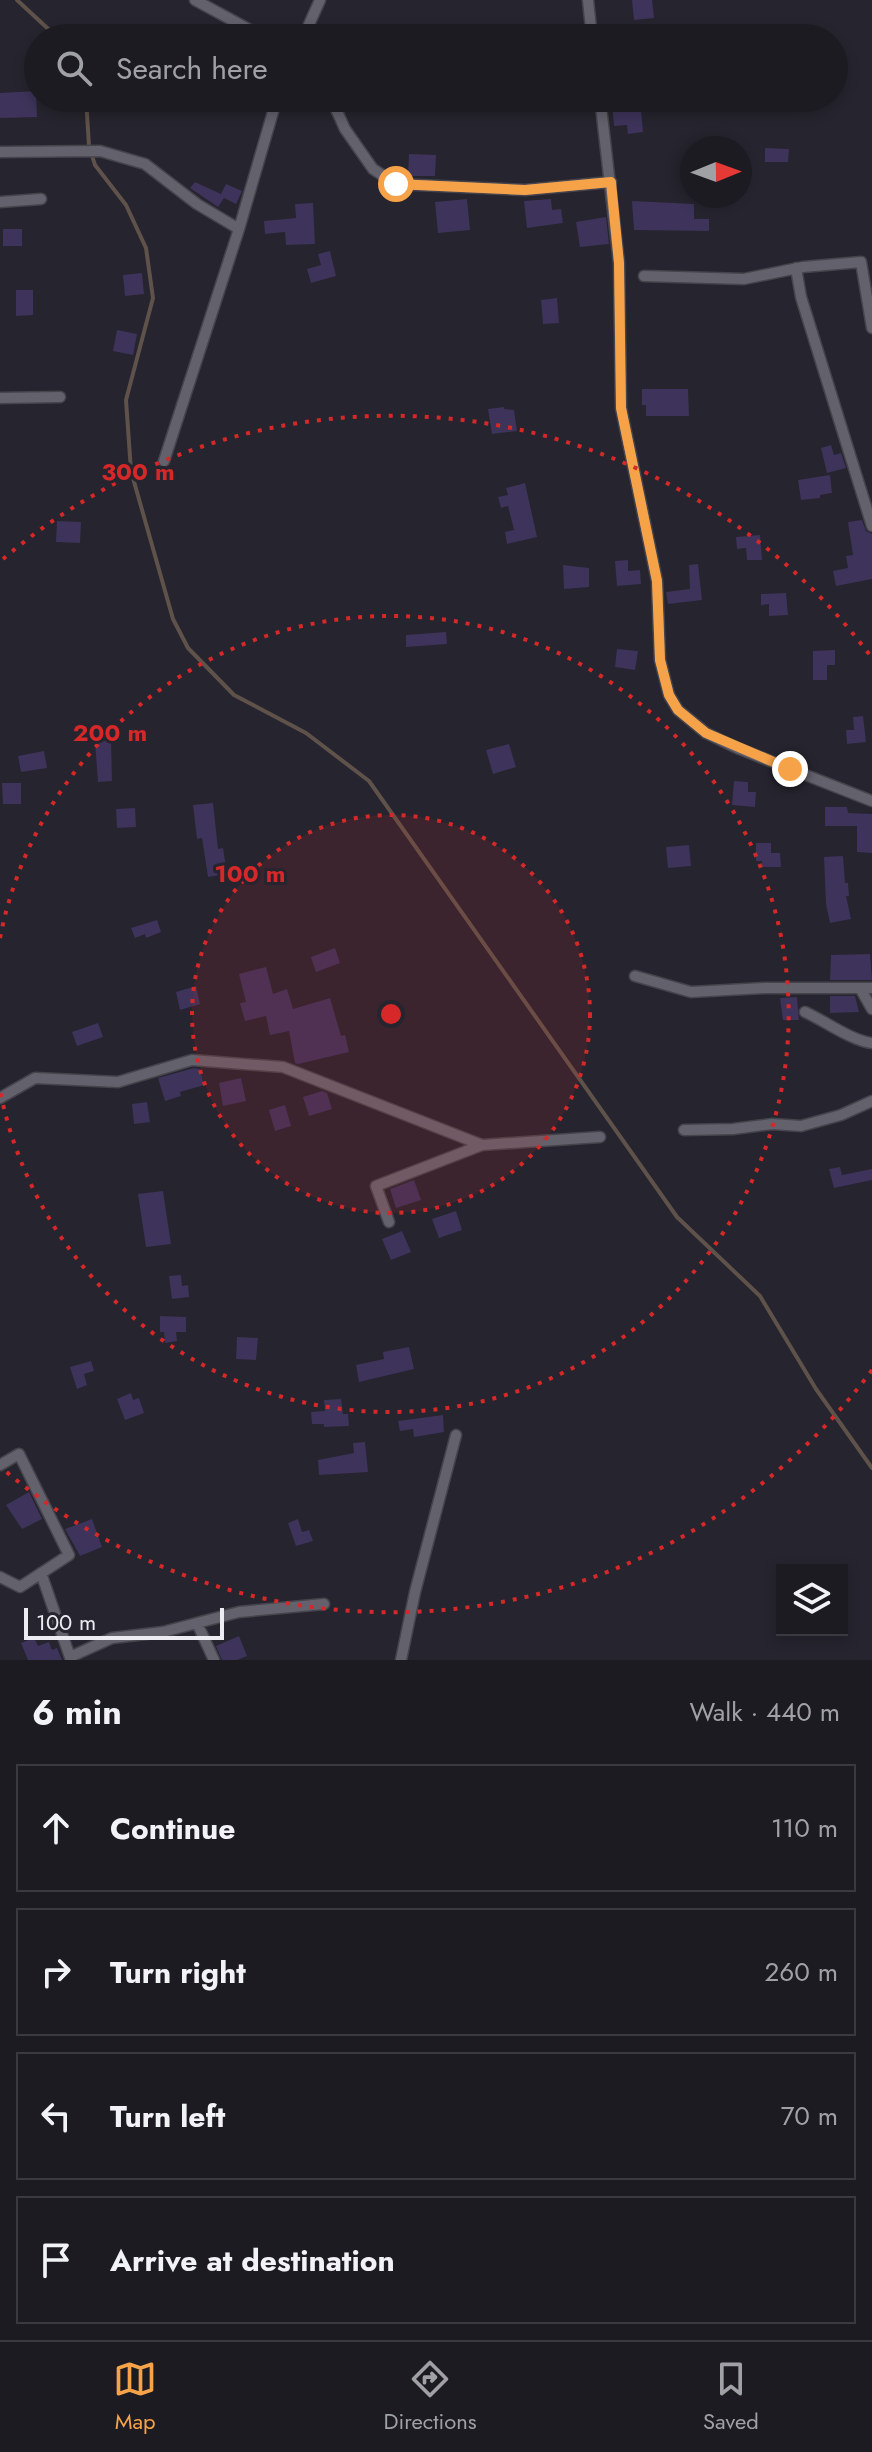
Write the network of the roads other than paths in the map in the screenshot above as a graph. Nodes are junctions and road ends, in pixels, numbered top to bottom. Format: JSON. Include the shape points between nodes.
{"nodes":[{"id":1,"x":195,"y":0,"type":"edge"},
{"id":2,"x":320,"y":0,"type":"edge"},
{"id":3,"x":588,"y":0,"type":"edge"},
{"id":4,"x":239,"y":24,"type":"edge"},
{"id":5,"x":309,"y":24,"type":"edge"},
{"id":6,"x":591,"y":24,"type":"edge"},
{"id":7,"x":273,"y":112,"type":"edge"},
{"id":8,"x":337,"y":112,"type":"edge"},
{"id":9,"x":602,"y":112,"type":"edge"},
{"id":10,"x":0,"y":152,"type":"edge"},
{"id":11,"x":611,"y":182,"type":"junction"},
{"id":12,"x":41,"y":199,"type":"dead end"},
{"id":13,"x":0,"y":202,"type":"edge"},
{"id":14,"x":239,"y":229,"type":"junction"},
{"id":15,"x":796,"y":268,"type":"junction"},
{"id":16,"x":644,"y":276,"type":"dead end"},
{"id":17,"x":872,"y":328,"type":"edge"},
{"id":18,"x":60,"y":397,"type":"dead end"},
{"id":19,"x":0,"y":398,"type":"edge"},
{"id":20,"x":164,"y":461,"type":"dead end"},
{"id":21,"x":872,"y":526,"type":"edge"},
{"id":22,"x":872,"y":801,"type":"edge"},
{"id":23,"x":635,"y":976,"type":"dead end"},
{"id":24,"x":860,"y":988,"type":"junction"},
{"id":25,"x":872,"y":988,"type":"edge"},
{"id":26,"x":872,"y":1009,"type":"edge"},
{"id":27,"x":805,"y":1012,"type":"dead end"},
{"id":28,"x":872,"y":1043,"type":"edge"},
{"id":29,"x":0,"y":1098,"type":"edge"},
{"id":30,"x":872,"y":1101,"type":"edge"},
{"id":31,"x":684,"y":1130,"type":"dead end"},
{"id":32,"x":600,"y":1137,"type":"dead end"},
{"id":33,"x":482,"y":1145,"type":"junction"},
{"id":34,"x":389,"y":1222,"type":"dead end"},
{"id":35,"x":456,"y":1435,"type":"dead end"},
{"id":36,"x":0,"y":1465,"type":"edge"},
{"id":37,"x":41,"y":1573,"type":"junction"},
{"id":38,"x":0,"y":1577,"type":"edge"},
{"id":39,"x":324,"y":1604,"type":"dead end"},
{"id":40,"x":197,"y":1623,"type":"junction"},
{"id":41,"x":70,"y":1659,"type":"edge"},
{"id":42,"x":214,"y":1660,"type":"edge"},
{"id":43,"x":401,"y":1660,"type":"edge"}],
"edges":[{"from":1,"to":4,"type":"street"},
{"from":2,"to":5,"type":"street"},
{"from":3,"to":6,"type":"street"},
{"from":7,"to":14,"type":"street"},
{"from":8,"to":11,"type":"street","via":[[373,169],[396,184],[525,190]]},
{"from":9,"to":11,"type":"street"},
{"from":10,"to":14,"type":"street","via":[[100,151],[145,164]]},
{"from":11,"to":22,"type":"street","via":[[619,263],[621,408],[657,581],[660,660],[669,695],[678,710],[706,733]]},
{"from":12,"to":13,"type":"street"},
{"from":14,"to":20,"type":"street"},
{"from":15,"to":16,"type":"street","via":[[744,279]]},
{"from":15,"to":17,"type":"street","via":[[861,262]]},
{"from":15,"to":21,"type":"street"},
{"from":18,"to":19,"type":"street"},
{"from":23,"to":24,"type":"street","via":[[691,992]]},
{"from":24,"to":25,"type":"street"},
{"from":24,"to":26,"type":"street"},
{"from":27,"to":28,"type":"street","via":[[856,1041]]},
{"from":29,"to":33,"type":"street","via":[[35,1078],[118,1082],[192,1060],[283,1067]]},
{"from":30,"to":31,"type":"street","via":[[801,1126]]},
{"from":32,"to":33,"type":"street"},
{"from":33,"to":34,"type":"street","via":[[376,1186]]},
{"from":35,"to":43,"type":"street"},
{"from":36,"to":37,"type":"street","via":[[19,1454],[69,1555]]},
{"from":37,"to":38,"type":"street","via":[[20,1587]]},
{"from":37,"to":41,"type":"street"},
{"from":39,"to":40,"type":"street","via":[[239,1612]]},
{"from":40,"to":41,"type":"street","via":[[112,1638]]},
{"from":40,"to":42,"type":"street"}]}
